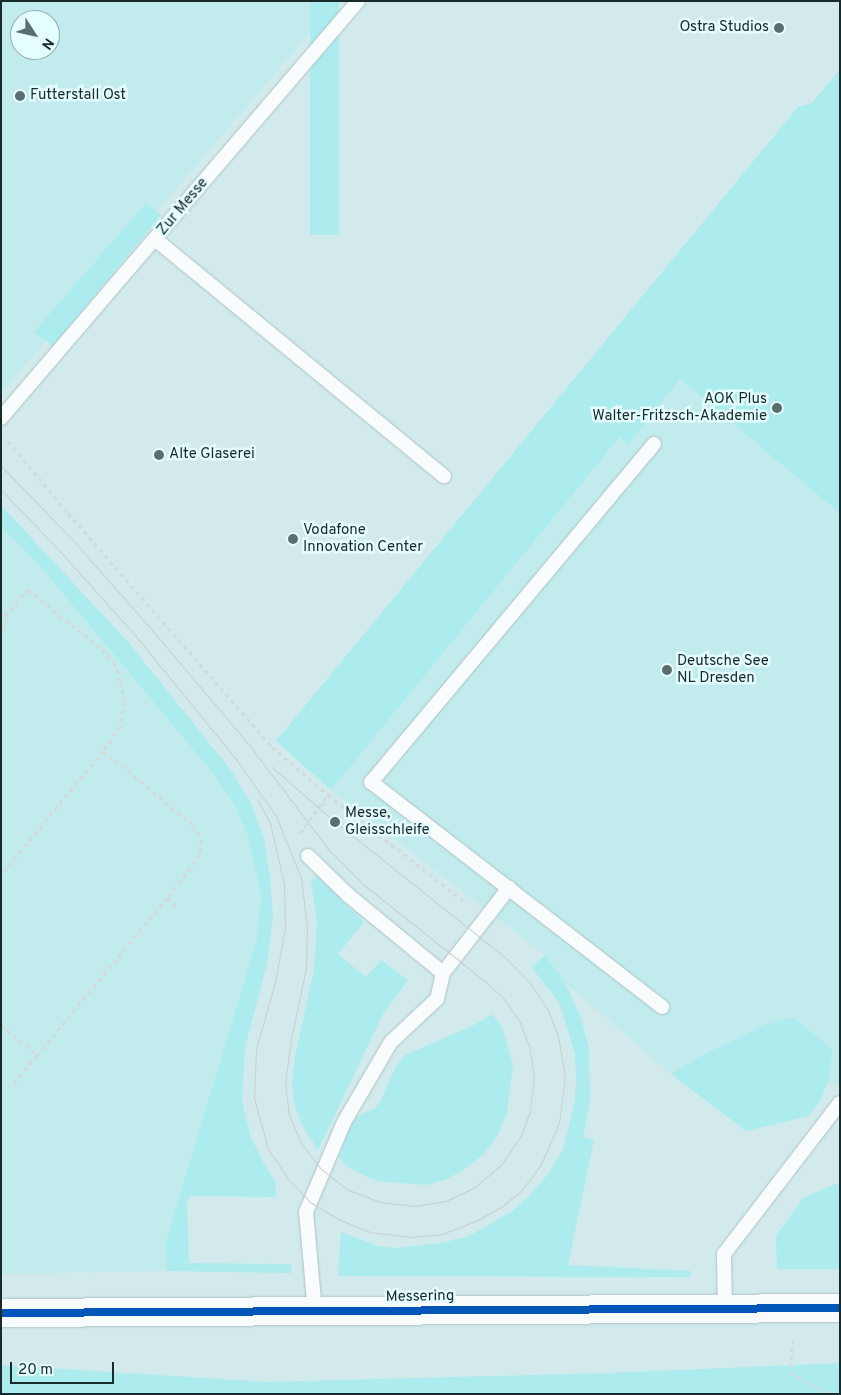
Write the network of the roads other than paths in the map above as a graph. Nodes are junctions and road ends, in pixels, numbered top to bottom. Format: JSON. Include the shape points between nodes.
{"nodes":[{"id":1,"x":358,"y":1,"type":"edge"},
{"id":2,"x":155,"y":239,"type":"junction"},
{"id":3,"x":4,"y":415,"type":"edge"},
{"id":4,"x":654,"y":444,"type":"dead end"},
{"id":5,"x":444,"y":476,"type":"dead end"},
{"id":6,"x":308,"y":856,"type":"road end"},
{"id":7,"x":509,"y":888,"type":"junction"},
{"id":8,"x":443,"y":973,"type":"junction"},
{"id":9,"x":662,"y":1007,"type":"dead end"},
{"id":10,"x":840,"y":1104,"type":"edge"},
{"id":11,"x":725,"y":1308,"type":"junction"},
{"id":12,"x":840,"y":1308,"type":"edge"},
{"id":13,"x":315,"y":1312,"type":"junction"},
{"id":14,"x":1,"y":1313,"type":"edge"}],
"edges":[{"from":1,"to":2,"type":"lane","name":"Zur Messe"},
{"from":2,"to":3,"type":"lane","name":"Zur Messe"},
{"from":2,"to":5,"type":"lane"},
{"from":4,"to":7,"type":"lane","via":[[371,782]]},
{"from":6,"to":8,"type":"lane","via":[[348,895]]},
{"from":7,"to":8,"type":"lane"},
{"from":7,"to":9,"type":"lane"},
{"from":8,"to":13,"type":"lane","via":[[437,1000],[391,1042],[349,1114],[306,1212]]},
{"from":10,"to":11,"type":"lane","via":[[724,1254]]},
{"from":11,"to":12,"type":"street","name":"Messering"},
{"from":11,"to":13,"type":"street","name":"Messering"},
{"from":13,"to":14,"type":"street","name":"Messering"}]}
